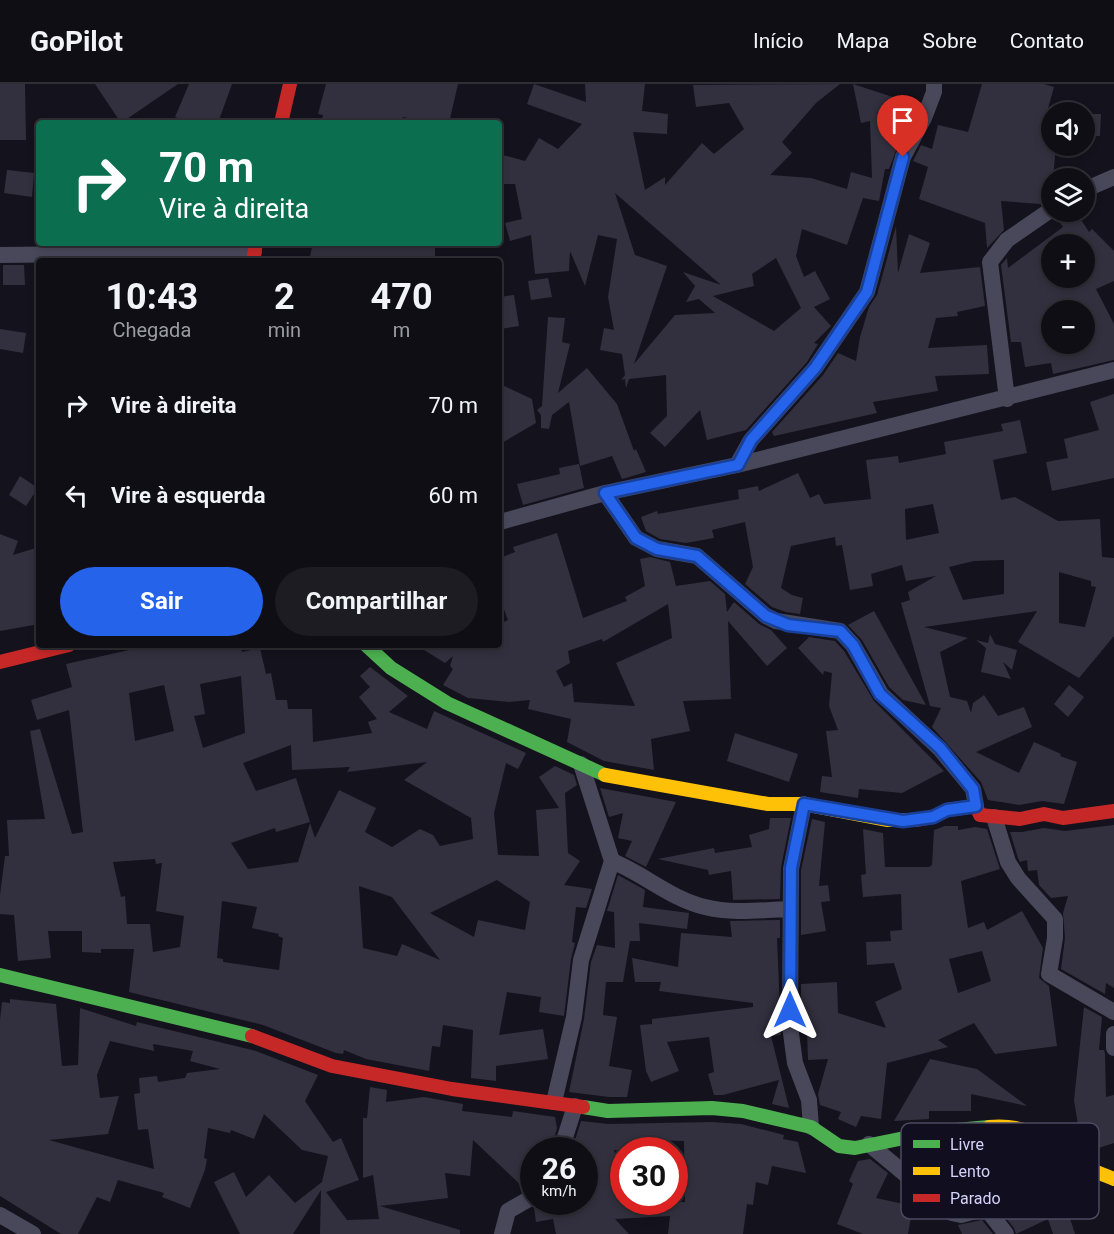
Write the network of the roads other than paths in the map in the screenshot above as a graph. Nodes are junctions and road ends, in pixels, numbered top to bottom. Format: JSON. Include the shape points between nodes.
{"nodes":[{"id":1,"x":290,"y":84,"type":"edge"},
{"id":2,"x":934,"y":84,"type":"edge"},
{"id":3,"x":282,"y":120,"type":"edge"},
{"id":4,"x":1114,"y":177,"type":"edge"},
{"id":5,"x":1095,"y":185,"type":"edge"},
{"id":6,"x":1041,"y":217,"type":"edge"},
{"id":7,"x":254,"y":252,"type":"edge"},
{"id":8,"x":0,"y":255,"type":"edge"},
{"id":9,"x":1114,"y":370,"type":"edge"},
{"id":10,"x":1007,"y":399,"type":"junction"},
{"id":11,"x":738,"y":465,"type":"junction"},
{"id":12,"x":605,"y":493,"type":"junction"},
{"id":13,"x":502,"y":521,"type":"edge"},
{"id":14,"x":57,"y":648,"type":"edge"},
{"id":15,"x":369,"y":648,"type":"edge"},
{"id":16,"x":0,"y":662,"type":"edge"},
{"id":17,"x":581,"y":764,"type":"junction"},
{"id":18,"x":804,"y":804,"type":"junction"},
{"id":19,"x":976,"y":806,"type":"junction"},
{"id":20,"x":1114,"y":810,"type":"edge"},
{"id":21,"x":994,"y":817,"type":"junction"},
{"id":22,"x":612,"y":861,"type":"junction"},
{"id":23,"x":789,"y":909,"type":"junction"},
{"id":24,"x":0,"y":975,"type":"edge"},
{"id":25,"x":1114,"y":1012,"type":"edge"},
{"id":26,"x":1114,"y":1034,"type":"edge"},
{"id":27,"x":1114,"y":1048,"type":"edge"},
{"id":28,"x":554,"y":1102,"type":"junction"},
{"id":29,"x":575,"y":1106,"type":"junction"},
{"id":30,"x":811,"y":1127,"type":"junction"},
{"id":31,"x":565,"y":1137,"type":"edge"},
{"id":32,"x":901,"y":1138,"type":"edge"},
{"id":33,"x":869,"y":1144,"type":"junction"},
{"id":34,"x":901,"y":1171,"type":"edge"},
{"id":35,"x":1099,"y":1172,"type":"edge"},
{"id":36,"x":1114,"y":1179,"type":"edge"},
{"id":37,"x":520,"y":1204,"type":"edge"},
{"id":38,"x":0,"y":1215,"type":"edge"},
{"id":39,"x":994,"y":1219,"type":"edge"},
{"id":40,"x":33,"y":1234,"type":"edge"},
{"id":41,"x":502,"y":1234,"type":"edge"},
{"id":42,"x":1006,"y":1234,"type":"edge"}],
"edges":[{"from":1,"to":3,"type":"street"},
{"from":2,"to":11,"type":"street","via":[[924,117],[903,157],[867,292],[815,368],[751,440]]},
{"from":4,"to":5,"type":"street"},
{"from":6,"to":10,"type":"street","via":[[1007,240],[990,262]]},
{"from":7,"to":8,"type":"street"},
{"from":9,"to":10,"type":"street"},
{"from":10,"to":11,"type":"street"},
{"from":11,"to":12,"type":"street"},
{"from":12,"to":13,"type":"street"},
{"from":12,"to":19,"type":"street","via":[[636,538],[657,549],[697,556],[766,616],[788,625],[840,631],[853,645],[880,694],[940,748],[973,789]]},
{"from":14,"to":16,"type":"street"},
{"from":15,"to":17,"type":"street","via":[[422,687],[482,721]]},
{"from":17,"to":18,"type":"street","via":[[600,774],[768,804]]},
{"from":17,"to":22,"type":"street"},
{"from":18,"to":19,"type":"street","via":[[903,821]]},
{"from":18,"to":23,"type":"street","via":[[791,868]]},
{"from":19,"to":21,"type":"street","via":[[980,815]]},
{"from":20,"to":21,"type":"street","via":[[1063,818],[1044,814],[1020,819]]},
{"from":21,"to":25,"type":"street","via":[[1008,862],[1055,919],[1048,974]]},
{"from":22,"to":23,"type":"street","via":[[703,907]]},
{"from":22,"to":28,"type":"street","via":[[581,960],[574,1017]]},
{"from":23,"to":30,"type":"street","via":[[791,1043],[809,1100]]},
{"from":24,"to":28,"type":"street","via":[[260,1038],[332,1066],[452,1089]]},
{"from":26,"to":27,"type":"street"},
{"from":28,"to":29,"type":"street"},
{"from":29,"to":30,"type":"street","via":[[608,1111],[712,1108]]},
{"from":29,"to":31,"type":"street"},
{"from":30,"to":33,"type":"street","via":[[839,1146],[855,1148]]},
{"from":32,"to":33,"type":"street"},
{"from":33,"to":34,"type":"street"},
{"from":35,"to":36,"type":"street"},
{"from":37,"to":41,"type":"street","via":[[508,1211]]},
{"from":38,"to":40,"type":"street"},
{"from":39,"to":42,"type":"street"}]}
